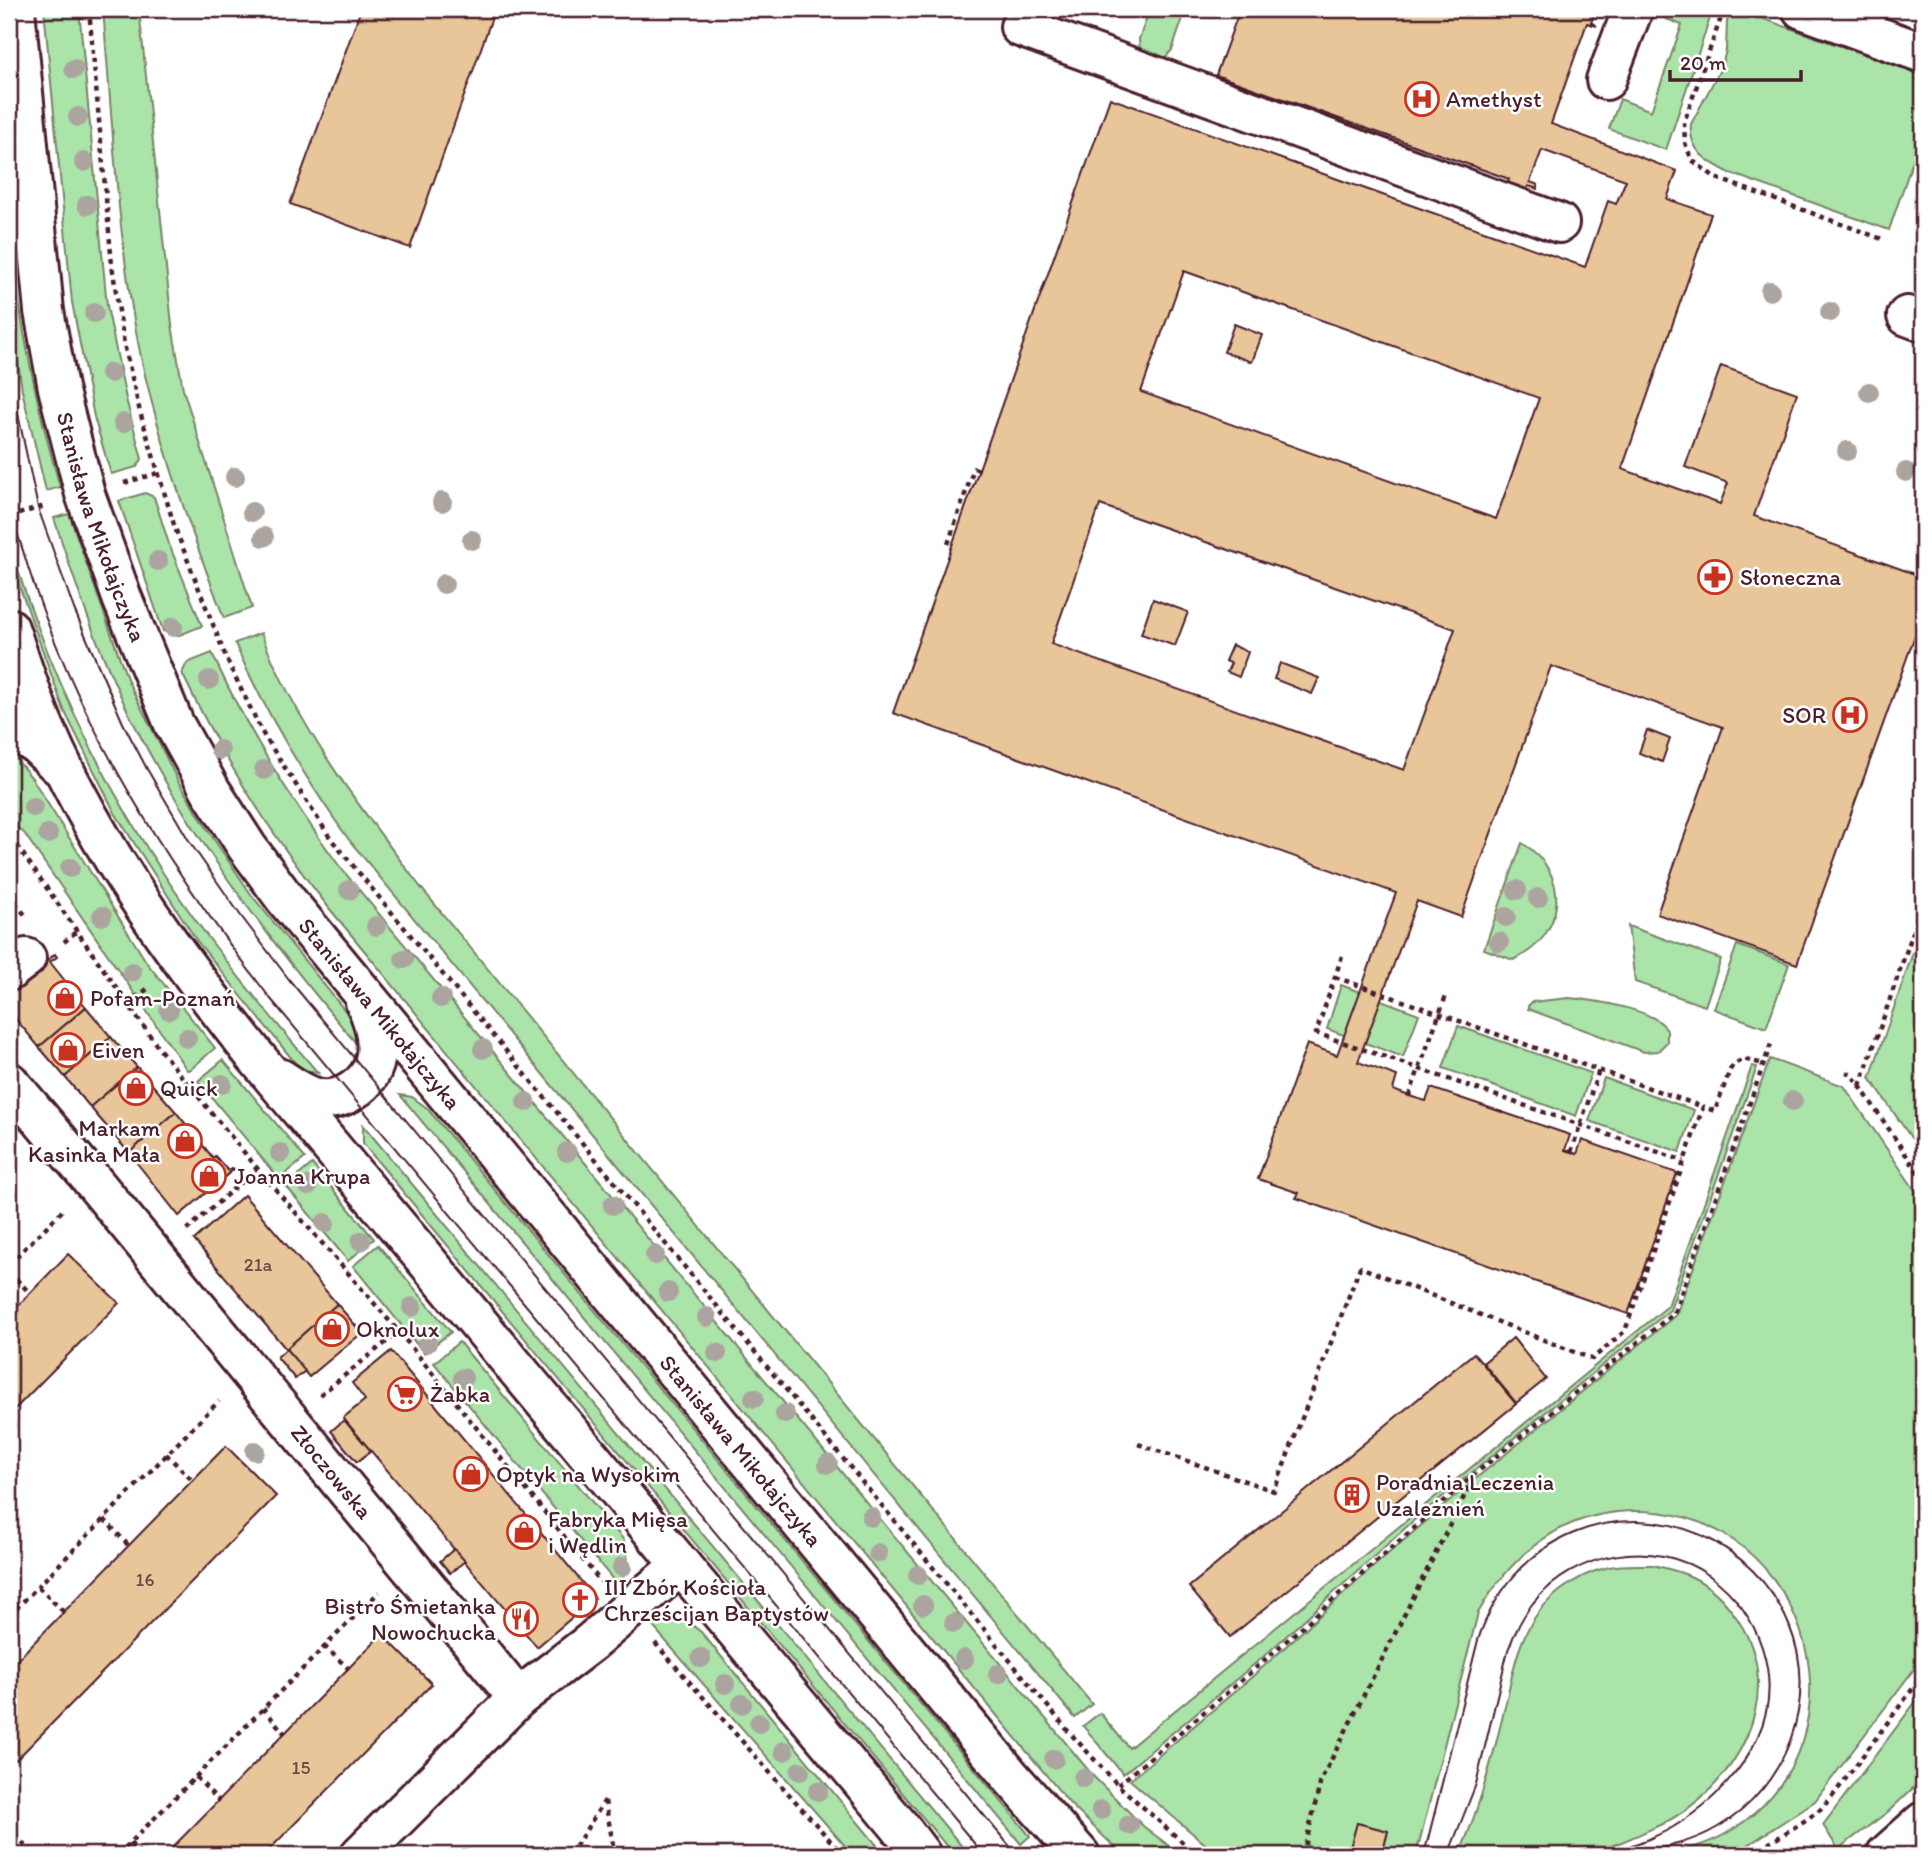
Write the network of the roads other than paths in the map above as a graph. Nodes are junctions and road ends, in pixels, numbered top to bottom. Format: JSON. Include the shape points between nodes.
{"nodes":[{"id":1,"x":15,"y":9,"type":"edge"},
{"id":2,"x":1633,"y":9,"type":"edge"},
{"id":3,"x":1802,"y":9,"type":"edge"},
{"id":4,"x":1020,"y":27,"type":"dead end"},
{"id":5,"x":1923,"y":53,"type":"edge"},
{"id":6,"x":1606,"y":80,"type":"dead end"},
{"id":7,"x":9,"y":112,"type":"edge"},
{"id":8,"x":28,"y":159,"type":"junction"},
{"id":9,"x":1559,"y":223,"type":"dead end"},
{"id":10,"x":9,"y":628,"type":"edge"},
{"id":11,"x":9,"y":727,"type":"edge"},
{"id":12,"x":69,"y":777,"type":"junction"},
{"id":13,"x":355,"y":984,"type":"junction"},
{"id":14,"x":256,"y":1057,"type":"junction"},
{"id":15,"x":9,"y":1083,"type":"edge"},
{"id":16,"x":681,"y":1565,"type":"junction"},
{"id":17,"x":518,"y":1699,"type":"junction"},
{"id":18,"x":1923,"y":1822,"type":"edge"},
{"id":19,"x":360,"y":1855,"type":"edge"},
{"id":20,"x":921,"y":1855,"type":"edge"},
{"id":21,"x":1080,"y":1855,"type":"edge"},
{"id":22,"x":1886,"y":1855,"type":"edge"}],
"edges":[{"from":1,"to":8,"type":"street","name":"Stanisława Mikołajczyka"},
{"from":2,"to":6,"type":"street"},
{"from":3,"to":5,"type":"street"},
{"from":4,"to":9,"type":"street"},
{"from":7,"to":8,"type":"street"},
{"from":8,"to":13,"type":"street","name":"Stanisława Mikołajczyka","via":[[44,311],[58,387],[85,494],[122,598],[174,724],[211,791],[278,890]]},
{"from":10,"to":12,"type":"street","via":[[43,723]]},
{"from":11,"to":12,"type":"street"},
{"from":12,"to":14,"type":"street","via":[[153,921]]},
{"from":13,"to":14,"type":"street","via":[[372,1016],[377,1055],[369,1076],[357,1088],[331,1098],[307,1095]]},
{"from":13,"to":21,"type":"street","name":"Stanisława Mikołajczyka"},
{"from":14,"to":16,"type":"street"},
{"from":15,"to":17,"type":"street","name":"Złoczowska"},
{"from":16,"to":17,"type":"street"},
{"from":16,"to":20,"type":"street"},
{"from":17,"to":19,"type":"street"},
{"from":18,"to":22,"type":"street"}]}
